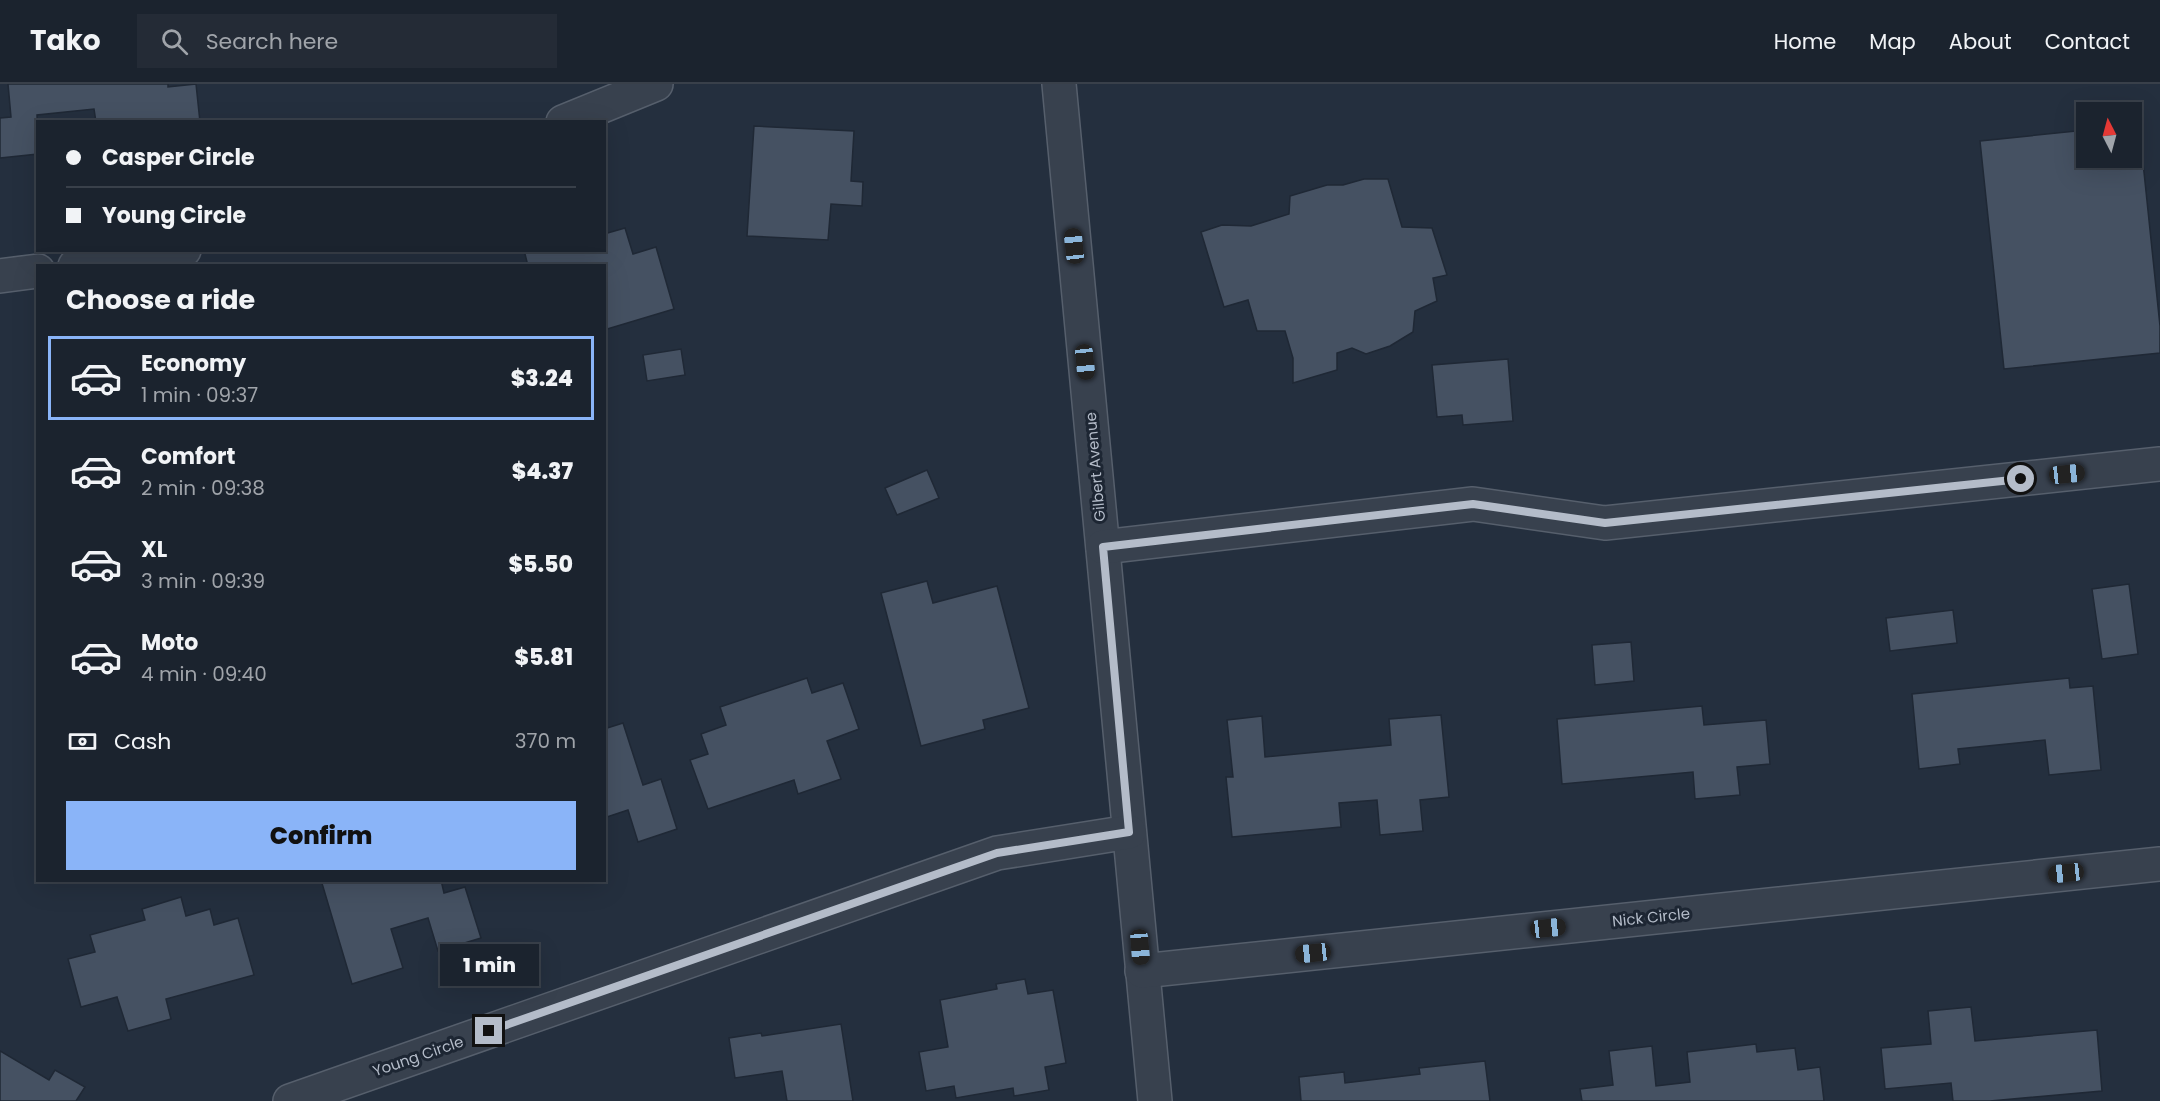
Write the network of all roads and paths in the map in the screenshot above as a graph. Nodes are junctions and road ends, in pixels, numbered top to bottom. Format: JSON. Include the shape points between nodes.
{"nodes":[{"id":1,"x":1059,"y":84,"type":"edge"},
{"id":2,"x":656,"y":85,"type":"edge"},
{"id":3,"x":568,"y":120,"type":"edge"},
{"id":4,"x":170,"y":252,"type":"edge"},
{"id":5,"x":89,"y":264,"type":"edge"},
{"id":6,"x":36,"y":271,"type":"edge"},
{"id":7,"x":0,"y":276,"type":"edge"},
{"id":8,"x":2160,"y":465,"type":"edge"},
{"id":9,"x":1103,"y":547,"type":"junction"},
{"id":10,"x":1129,"y":832,"type":"junction"},
{"id":11,"x":2160,"y":864,"type":"edge"},
{"id":12,"x":1142,"y":970,"type":"junction"},
{"id":13,"x":290,"y":1101,"type":"edge"},
{"id":14,"x":1155,"y":1101,"type":"edge"}],
"edges":[{"from":1,"to":9,"type":"street","name":"Gilbert Avenue"},
{"from":2,"to":3,"type":"street"},
{"from":4,"to":5,"type":"street"},
{"from":6,"to":7,"type":"street"},
{"from":8,"to":9,"type":"street","via":[[1605,523],[1473,504]]},
{"from":9,"to":10,"type":"street","name":"Gilbert Avenue"},
{"from":10,"to":12,"type":"street","name":"Gilbert Avenue"},
{"from":10,"to":13,"type":"street","name":"Young Circle","via":[[997,853]]},
{"from":11,"to":12,"type":"street","name":"Nick Circle"},
{"from":12,"to":14,"type":"street","name":"Gilbert Avenue"}]}
